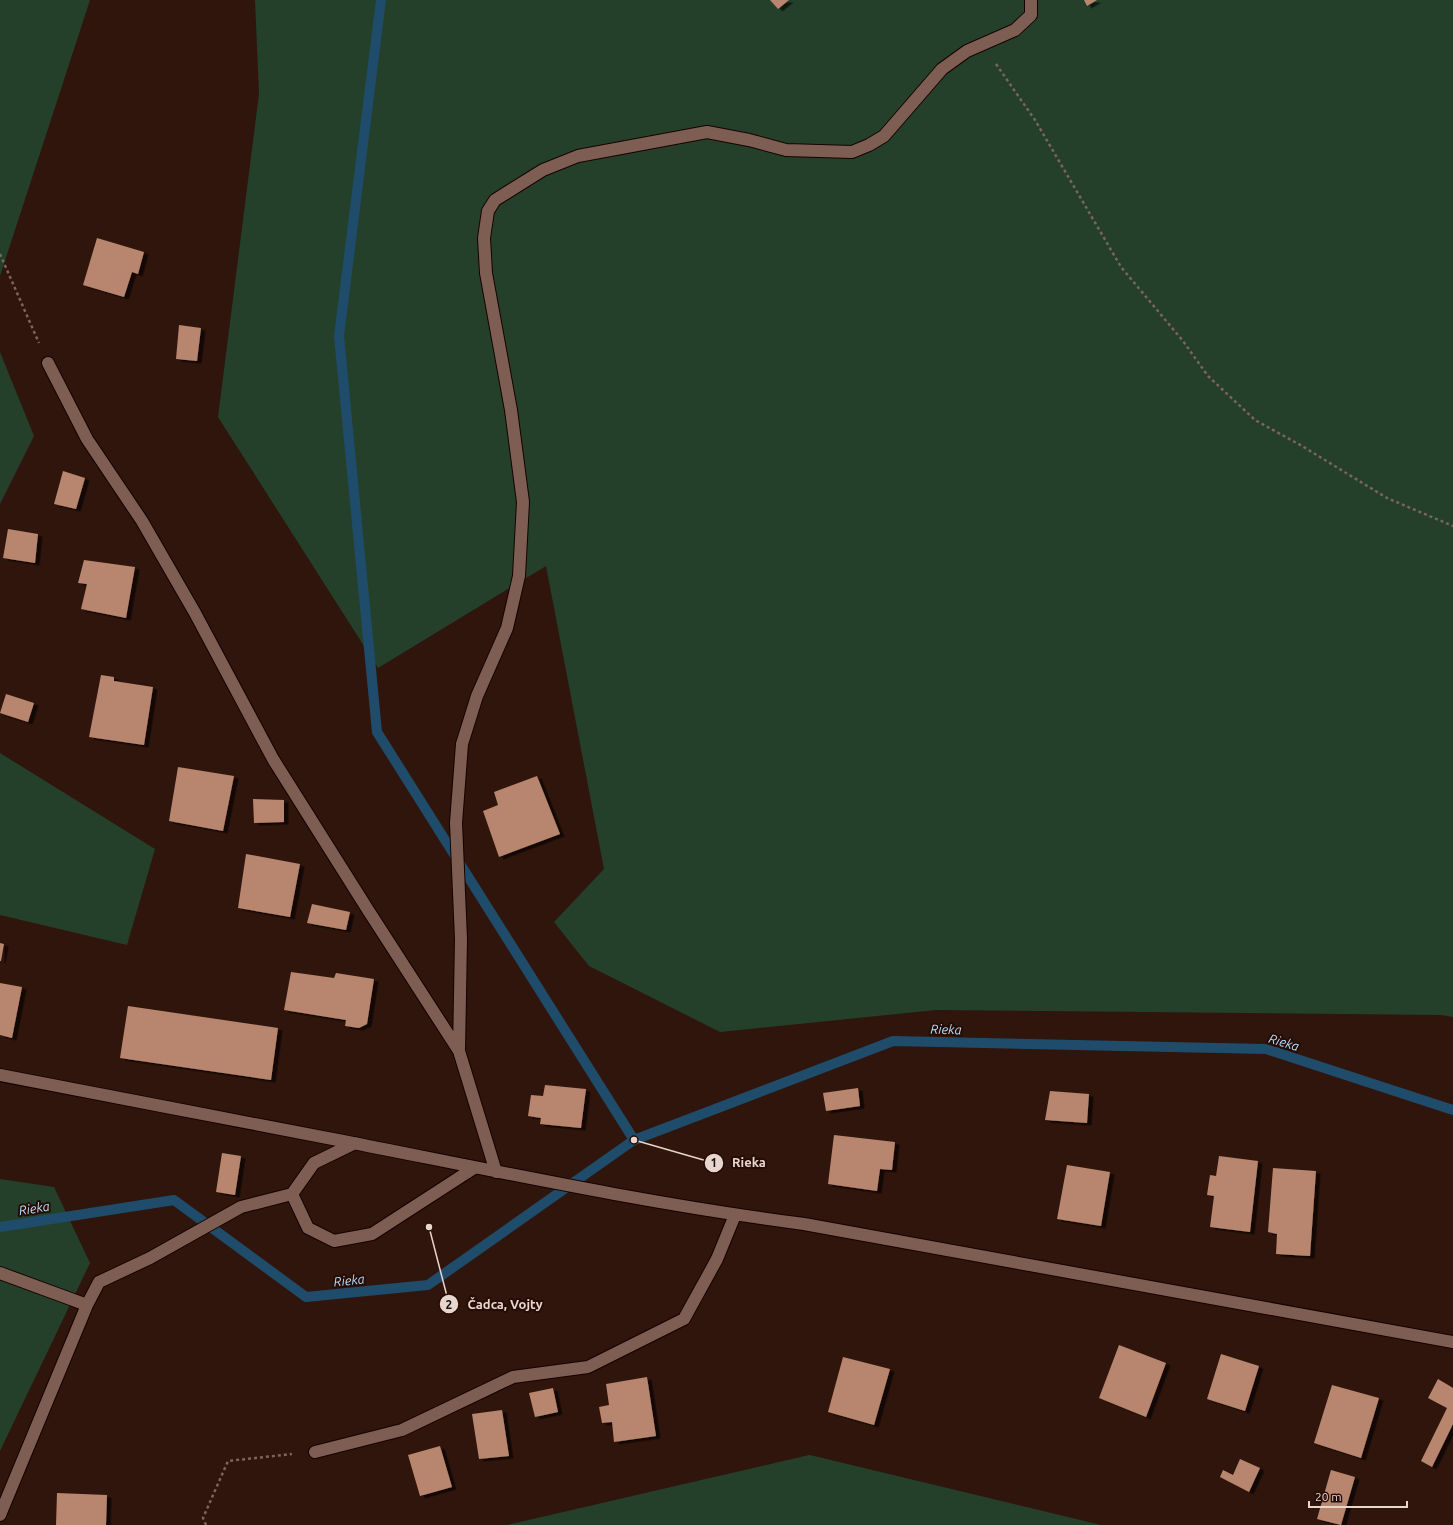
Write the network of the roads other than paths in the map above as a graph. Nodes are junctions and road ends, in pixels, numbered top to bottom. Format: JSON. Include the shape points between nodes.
{"nodes":[{"id":1,"x":1032,"y":0,"type":"edge"},
{"id":2,"x":48,"y":363,"type":"road end"},
{"id":3,"x":460,"y":1051,"type":"junction"},
{"id":4,"x":0,"y":1075,"type":"edge"},
{"id":5,"x":355,"y":1143,"type":"junction"},
{"id":6,"x":474,"y":1168,"type":"junction"},
{"id":7,"x":496,"y":1172,"type":"junction"},
{"id":8,"x":292,"y":1194,"type":"junction"},
{"id":9,"x":735,"y":1215,"type":"junction"},
{"id":10,"x":0,"y":1273,"type":"edge"},
{"id":11,"x":87,"y":1305,"type":"junction"},
{"id":12,"x":1453,"y":1342,"type":"edge"},
{"id":13,"x":315,"y":1452,"type":"road end"},
{"id":14,"x":0,"y":1515,"type":"edge"}],
"edges":[{"from":1,"to":3,"type":"street","via":[[1031,15],[1015,30],[967,51],[942,69],[884,136],[852,152],[786,150],[707,132],[578,156],[543,170],[495,200],[488,211],[484,238],[486,273],[523,502],[519,576],[507,628],[477,696],[462,744],[456,823],[461,939]]},
{"from":2,"to":3,"type":"street","via":[[87,439],[142,521],[176,580],[273,759]]},
{"from":3,"to":7,"type":"street"},
{"from":4,"to":5,"type":"street"},
{"from":5,"to":6,"type":"street"},
{"from":5,"to":8,"type":"street","via":[[314,1163]]},
{"from":6,"to":7,"type":"street"},
{"from":6,"to":8,"type":"street","via":[[372,1234],[334,1241],[308,1228]]},
{"from":7,"to":9,"type":"street"},
{"from":8,"to":11,"type":"street","via":[[241,1207],[150,1258],[99,1282]]},
{"from":9,"to":12,"type":"street","via":[[804,1224]]},
{"from":9,"to":13,"type":"street","via":[[716,1259],[684,1319],[588,1367],[513,1377],[402,1430]]},
{"from":10,"to":11,"type":"street"},
{"from":11,"to":14,"type":"street"}]}
